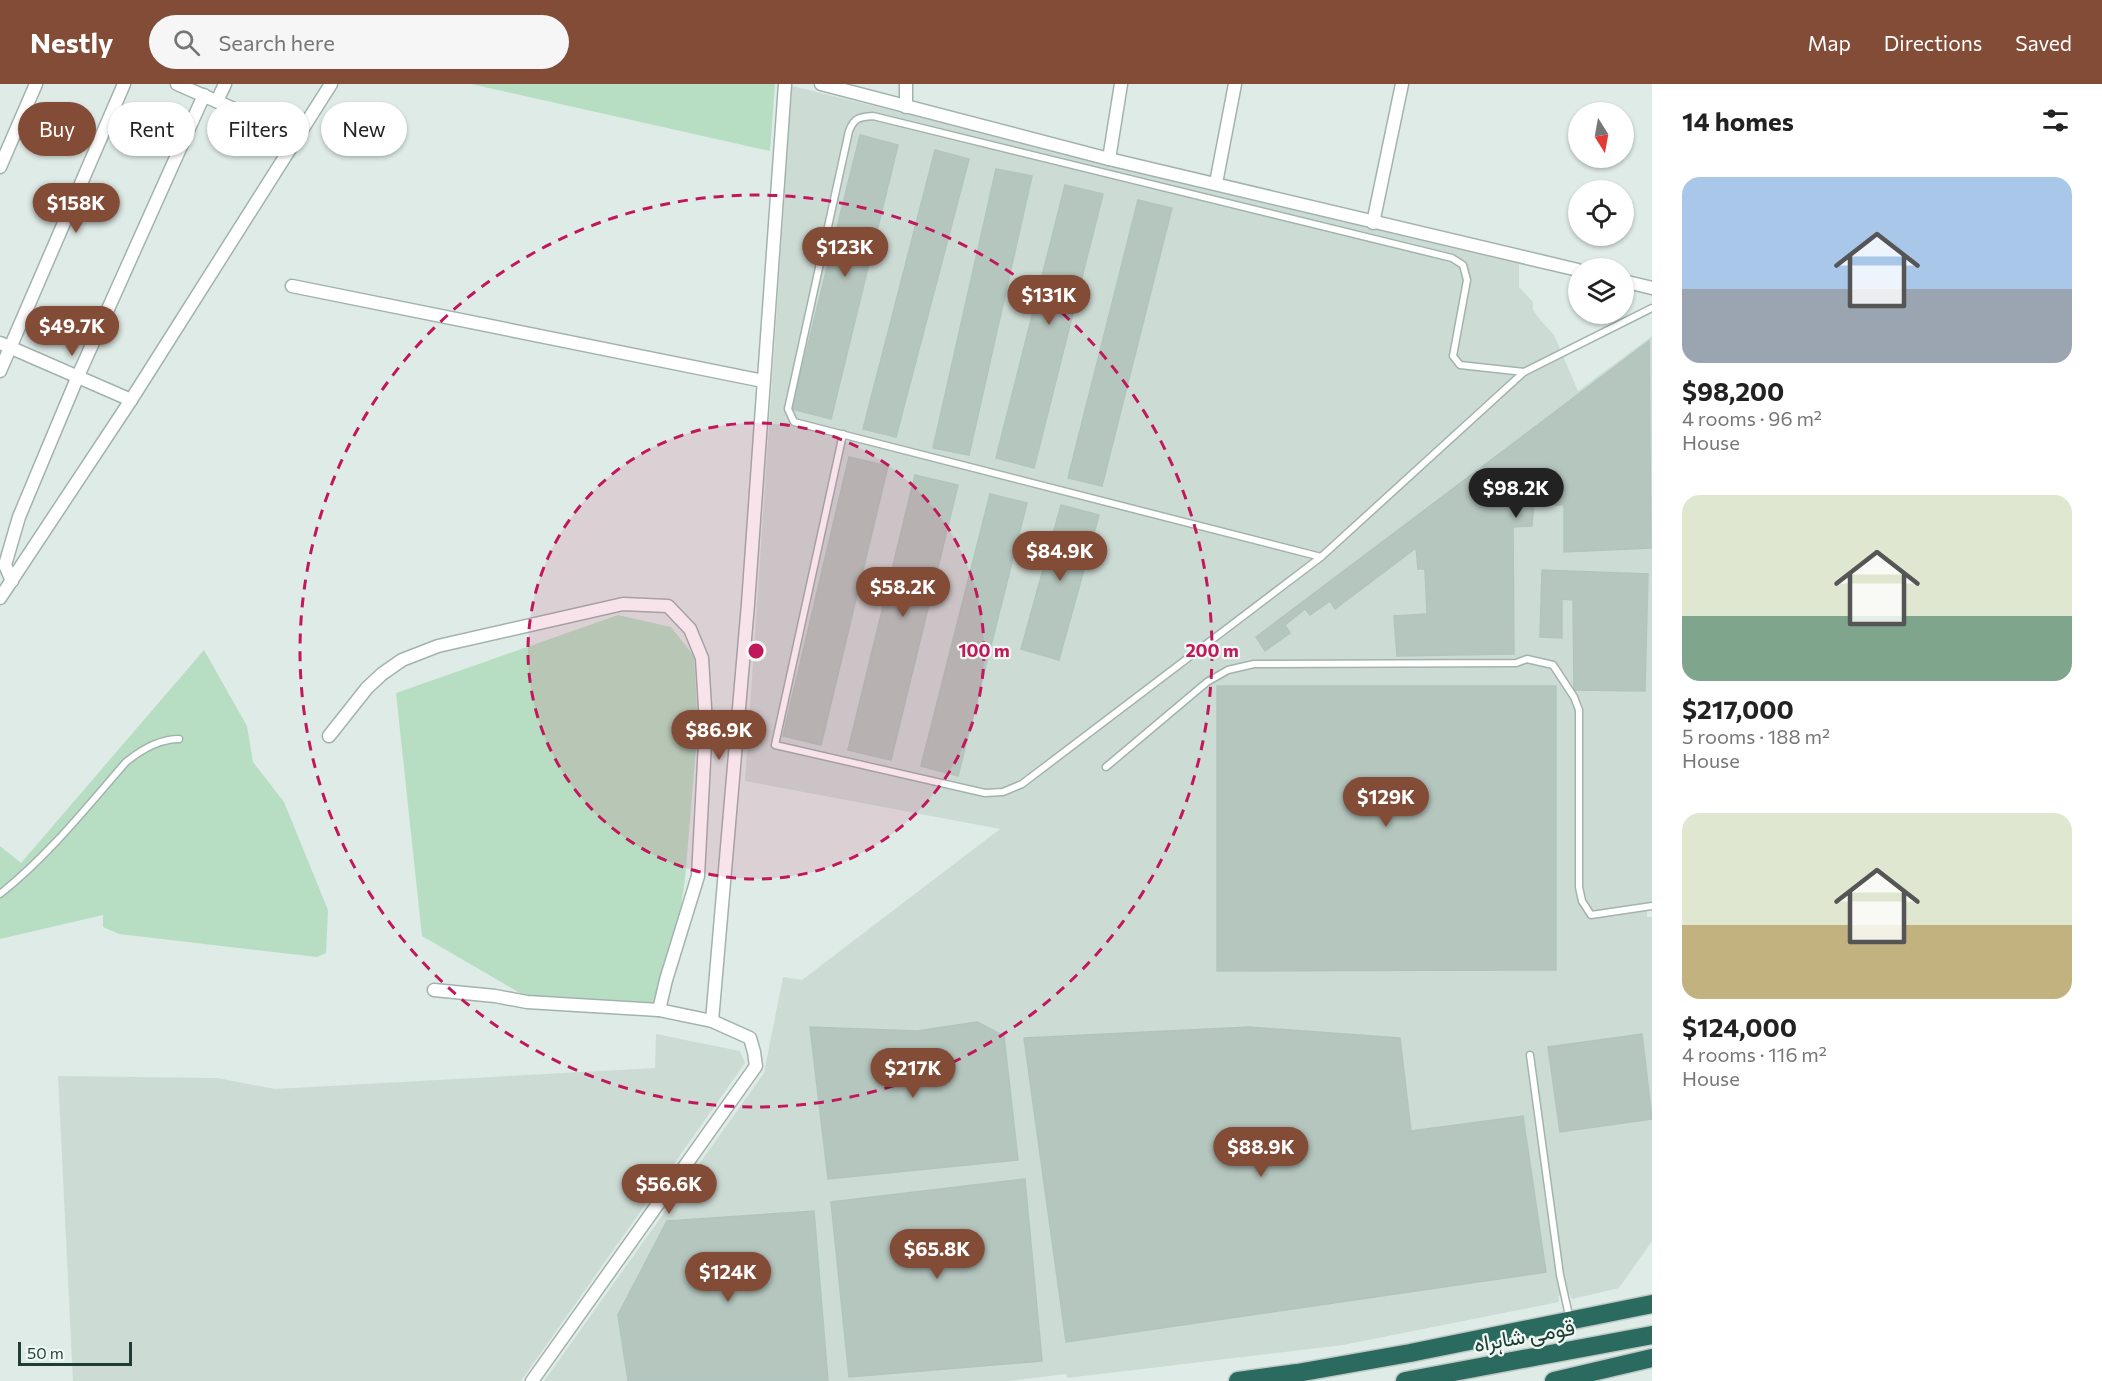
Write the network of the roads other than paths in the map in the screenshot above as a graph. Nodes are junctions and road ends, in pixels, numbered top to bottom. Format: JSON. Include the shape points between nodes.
{"nodes":[{"id":1,"x":36,"y":84,"type":"edge"},
{"id":2,"x":124,"y":84,"type":"edge"},
{"id":3,"x":177,"y":84,"type":"edge"},
{"id":4,"x":225,"y":84,"type":"edge"},
{"id":5,"x":331,"y":84,"type":"edge"},
{"id":6,"x":785,"y":84,"type":"edge"},
{"id":7,"x":821,"y":84,"type":"edge"},
{"id":8,"x":906,"y":84,"type":"edge"},
{"id":9,"x":1121,"y":84,"type":"edge"},
{"id":10,"x":1235,"y":84,"type":"edge"},
{"id":11,"x":1402,"y":84,"type":"edge"},
{"id":12,"x":204,"y":95,"type":"junction"},
{"id":13,"x":217,"y":101,"type":"joint"},
{"id":14,"x":906,"y":107,"type":"junction"},
{"id":15,"x":309,"y":119,"type":"edge"},
{"id":16,"x":286,"y":156,"type":"edge"},
{"id":17,"x":1109,"y":159,"type":"junction"},
{"id":18,"x":0,"y":166,"type":"edge"},
{"id":19,"x":1216,"y":183,"type":"junction"},
{"id":20,"x":1373,"y":223,"type":"junction"},
{"id":21,"x":1568,"y":268,"type":"edge"},
{"id":22,"x":1634,"y":284,"type":"edge"},
{"id":23,"x":292,"y":286,"type":"dead end"},
{"id":24,"x":1652,"y":288,"type":"edge"},
{"id":25,"x":1652,"y":308,"type":"edge"},
{"id":26,"x":5,"y":345,"type":"edge"},
{"id":27,"x":0,"y":371,"type":"edge"},
{"id":28,"x":1524,"y":372,"type":"junction"},
{"id":29,"x":78,"y":376,"type":"junction"},
{"id":30,"x":763,"y":381,"type":"junction"},
{"id":31,"x":131,"y":400,"type":"junction"},
{"id":32,"x":843,"y":435,"type":"junction"},
{"id":33,"x":1321,"y":557,"type":"junction"},
{"id":34,"x":12,"y":580,"type":"junction"},
{"id":35,"x":0,"y":598,"type":"edge"},
{"id":36,"x":329,"y":736,"type":"dead end"},
{"id":37,"x":180,"y":739,"type":"dead end"},
{"id":38,"x":1107,"y":767,"type":"dead end"},
{"id":39,"x":0,"y":894,"type":"edge"},
{"id":40,"x":1652,"y":906,"type":"edge"},
{"id":41,"x":434,"y":990,"type":"dead end"},
{"id":42,"x":659,"y":1010,"type":"junction"},
{"id":43,"x":712,"y":1021,"type":"junction"},
{"id":44,"x":1530,"y":1055,"type":"dead end"},
{"id":45,"x":1652,"y":1304,"type":"edge"},
{"id":46,"x":1571,"y":1320,"type":"junction"},
{"id":47,"x":1652,"y":1335,"type":"edge"},
{"id":48,"x":1652,"y":1358,"type":"edge"},
{"id":49,"x":532,"y":1381,"type":"edge"},
{"id":50,"x":1238,"y":1381,"type":"edge"},
{"id":51,"x":1405,"y":1381,"type":"edge"},
{"id":52,"x":1554,"y":1381,"type":"edge"}],
"edges":[{"from":1,"to":18,"type":"street"},
{"from":2,"to":26,"type":"street"},
{"from":3,"to":12,"type":"street"},
{"from":4,"to":13,"type":"street"},
{"from":5,"to":15,"type":"street"},
{"from":6,"to":30,"type":"street"},
{"from":7,"to":14,"type":"street"},
{"from":8,"to":14,"type":"street"},
{"from":9,"to":17,"type":"street"},
{"from":10,"to":19,"type":"street"},
{"from":11,"to":20,"type":"street"},
{"from":12,"to":13,"type":"street"},
{"from":12,"to":29,"type":"street"},
{"from":14,"to":17,"type":"street"},
{"from":16,"to":31,"type":"street"},
{"from":17,"to":19,"type":"street"},
{"from":19,"to":20,"type":"street"},
{"from":20,"to":21,"type":"street"},
{"from":22,"to":24,"type":"street"},
{"from":23,"to":30,"type":"street"},
{"from":25,"to":28,"type":"lane"},
{"from":26,"to":27,"type":"street"},
{"from":26,"to":29,"type":"street"},
{"from":28,"to":32,"type":"lane","via":[[1460,365],[1453,356],[1467,280],[1463,266],[1452,258],[873,116],[860,117],[853,121],[849,131],[788,409],[794,422]]},
{"from":28,"to":33,"type":"lane"},
{"from":29,"to":31,"type":"street"},
{"from":29,"to":34,"type":"street","via":[[19,518],[5,565]]},
{"from":30,"to":43,"type":"street"},
{"from":31,"to":34,"type":"street"},
{"from":32,"to":33,"type":"lane"},
{"from":32,"to":33,"type":"lane","via":[[775,745],[986,793],[1003,792],[1022,784]]},
{"from":34,"to":35,"type":"street"},
{"from":36,"to":42,"type":"street","via":[[367,688],[402,660],[429,650],[623,604],[668,606],[690,629],[702,658],[706,724],[698,876]]},
{"from":37,"to":39,"type":"lane","via":[[166,739],[140,750],[126,762],[46,854]]},
{"from":38,"to":40,"type":"lane","via":[[1207,682],[1228,670],[1254,664],[1516,663],[1527,659],[1553,664],[1579,710],[1582,901],[1591,915]]},
{"from":41,"to":42,"type":"street","via":[[527,1002]]},
{"from":42,"to":43,"type":"street"},
{"from":43,"to":49,"type":"street","via":[[750,1038],[756,1066]]},
{"from":44,"to":46,"type":"lane","via":[[1560,1275]]},
{"from":45,"to":46,"type":"highway"},
{"from":46,"to":50,"type":"highway"},
{"from":47,"to":51,"type":"highway","name":"قومی شاہراہ"},
{"from":48,"to":52,"type":"highway"}]}
